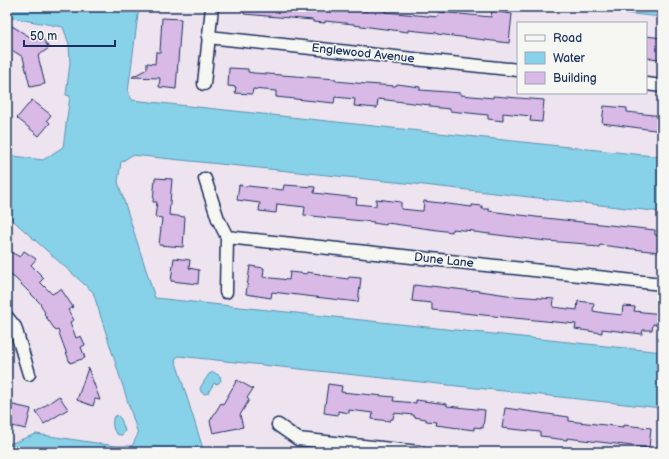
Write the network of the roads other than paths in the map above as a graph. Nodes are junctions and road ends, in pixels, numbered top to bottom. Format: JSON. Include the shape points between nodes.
{"nodes":[{"id":1,"x":212,"y":7,"type":"edge"},
{"id":2,"x":208,"y":37,"type":"junction"},
{"id":3,"x":517,"y":70,"type":"edge"},
{"id":4,"x":204,"y":84,"type":"dead end"},
{"id":5,"x":647,"y":84,"type":"edge"},
{"id":6,"x":662,"y":86,"type":"edge"},
{"id":7,"x":205,"y":179,"type":"dead end"},
{"id":8,"x":227,"y":237,"type":"junction"},
{"id":9,"x":662,"y":284,"type":"edge"},
{"id":10,"x":226,"y":292,"type":"dead end"},
{"id":11,"x":7,"y":317,"type":"edge"},
{"id":12,"x":29,"y":374,"type":"dead end"},
{"id":13,"x":278,"y":425,"type":"dead end"},
{"id":14,"x":418,"y":452,"type":"edge"}],
"edges":[{"from":1,"to":2,"type":"street"},
{"from":2,"to":3,"type":"street","name":"Englewood Avenue"},
{"from":2,"to":4,"type":"street"},
{"from":5,"to":6,"type":"street"},
{"from":7,"to":8,"type":"street","via":[[218,219]]},
{"from":8,"to":9,"type":"street","name":"Dune Lane"},
{"from":8,"to":10,"type":"street"},
{"from":11,"to":12,"type":"street","via":[[15,327]]},
{"from":13,"to":14,"type":"street","via":[[298,439]]}]}
